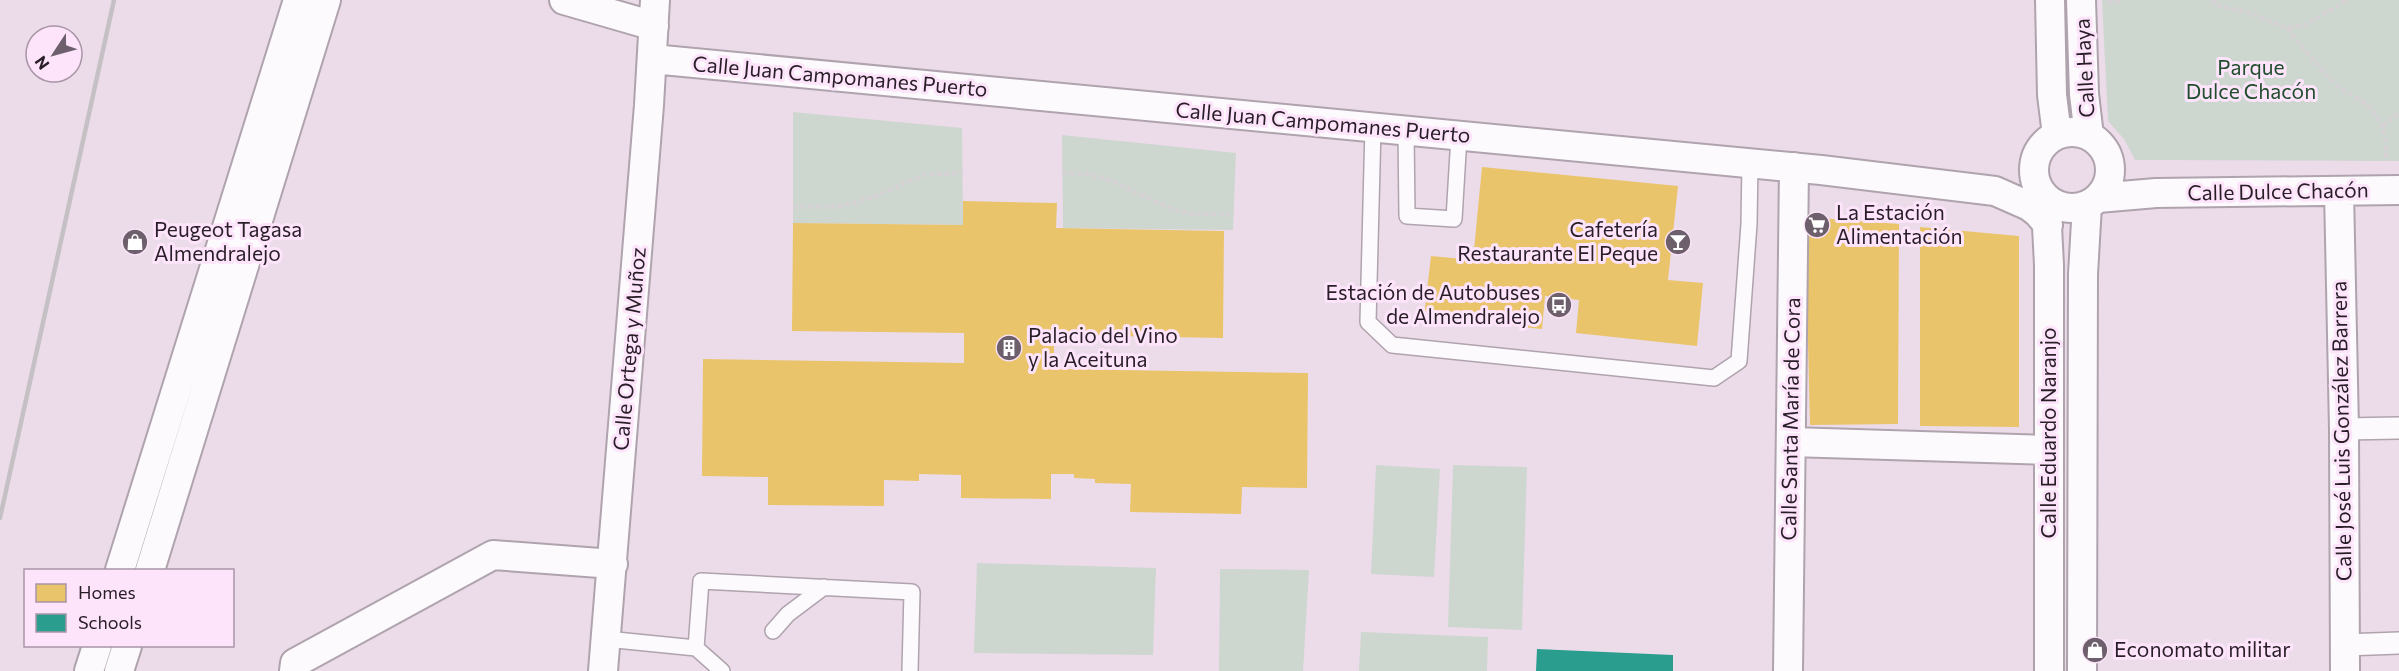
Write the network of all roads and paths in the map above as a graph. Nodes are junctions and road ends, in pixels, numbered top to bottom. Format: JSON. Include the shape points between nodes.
{"nodes":[{"id":1,"x":298,"y":0,"type":"edge"},
{"id":2,"x":326,"y":0,"type":"edge"},
{"id":3,"x":564,"y":0,"type":"edge"},
{"id":4,"x":2050,"y":0,"type":"edge"},
{"id":5,"x":2081,"y":0,"type":"edge"},
{"id":6,"x":2212,"y":0,"type":"edge"},
{"id":7,"x":2347,"y":0,"type":"edge"},
{"id":8,"x":654,"y":13,"type":"edge"},
{"id":9,"x":2287,"y":28,"type":"junction"},
{"id":10,"x":652,"y":59,"type":"junction"},
{"id":11,"x":2399,"y":112,"type":"edge"},
{"id":12,"x":2383,"y":126,"type":"junction"},
{"id":13,"x":1372,"y":127,"type":"junction"},
{"id":14,"x":1407,"y":131,"type":"junction"},
{"id":15,"x":2057,"y":135,"type":"junction"},
{"id":16,"x":1459,"y":136,"type":"junction"},
{"id":17,"x":2089,"y":136,"type":"junction"},
{"id":18,"x":2036,"y":159,"type":"junction"},
{"id":19,"x":2386,"y":161,"type":"dead end"},
{"id":20,"x":1750,"y":163,"type":"junction"},
{"id":21,"x":2110,"y":165,"type":"junction"},
{"id":22,"x":1794,"y":167,"type":"junction"},
{"id":23,"x":963,"y":173,"type":"dead end"},
{"id":24,"x":1062,"y":173,"type":"dead end"},
{"id":25,"x":2399,"y":190,"type":"edge"},
{"id":26,"x":1995,"y":191,"type":"junction"},
{"id":27,"x":2339,"y":191,"type":"junction"},
{"id":28,"x":2156,"y":193,"type":"junction"},
{"id":29,"x":2045,"y":196,"type":"junction"},
{"id":30,"x":2092,"y":201,"type":"junction"},
{"id":31,"x":793,"y":207,"type":"dead end"},
{"id":32,"x":1233,"y":215,"type":"dead end"},
{"id":33,"x":2048,"y":225,"type":"junction"},
{"id":34,"x":2399,"y":428,"type":"edge"},
{"id":35,"x":2344,"y":429,"type":"junction"},
{"id":36,"x":1791,"y":442,"type":"junction"},
{"id":37,"x":2049,"y":450,"type":"junction"},
{"id":38,"x":613,"y":564,"type":"junction"},
{"id":39,"x":120,"y":569,"type":"edge"},
{"id":40,"x":150,"y":569,"type":"edge"},
{"id":41,"x":824,"y":587,"type":"junction"},
{"id":42,"x":773,"y":631,"type":"dead end"},
{"id":43,"x":606,"y":639,"type":"junction"},
{"id":44,"x":2399,"y":643,"type":"edge"},
{"id":45,"x":96,"y":647,"type":"edge"},
{"id":46,"x":126,"y":647,"type":"edge"},
{"id":47,"x":696,"y":648,"type":"junction"},
{"id":48,"x":2345,"y":658,"type":"edge"},
{"id":49,"x":89,"y":671,"type":"edge"},
{"id":50,"x":119,"y":671,"type":"edge"},
{"id":51,"x":294,"y":671,"type":"edge"},
{"id":52,"x":603,"y":671,"type":"edge"},
{"id":53,"x":722,"y":671,"type":"edge"},
{"id":54,"x":910,"y":671,"type":"edge"},
{"id":55,"x":1788,"y":671,"type":"edge"},
{"id":56,"x":2049,"y":671,"type":"edge"},
{"id":57,"x":2082,"y":671,"type":"edge"}],
"edges":[{"from":1,"to":39,"type":"street"},
{"from":2,"to":40,"type":"street"},
{"from":3,"to":8,"type":"street"},
{"from":4,"to":15,"type":"street"},
{"from":5,"to":17,"type":"street","name":"Calle Haya"},
{"from":6,"to":9,"type":"path"},
{"from":7,"to":9,"type":"path","via":[[2307,24]]},
{"from":8,"to":10,"type":"street","name":"Calle Ortega y Muñoz"},
{"from":9,"to":12,"type":"path","via":[[2342,90],[2376,112]]},
{"from":10,"to":13,"type":"street","name":"Calle Juan Campomanes Puerto"},
{"from":10,"to":38,"type":"street","name":"Calle Ortega y Muñoz"},
{"from":11,"to":12,"type":"path"},
{"from":12,"to":19,"type":"path"},
{"from":13,"to":14,"type":"street","name":"Calle Juan Campomanes Puerto"},
{"from":13,"to":20,"type":"lane","via":[[1368,322],[1392,345],[1714,378],[1739,361]]},
{"from":14,"to":16,"type":"street","name":"Calle Juan Campomanes Puerto"},
{"from":14,"to":16,"type":"lane","via":[[1407,216],[1454,219]]},
{"from":15,"to":17,"type":"street","via":[[2076,132]]},
{"from":15,"to":18,"type":"street","via":[[2046,142]]},
{"from":16,"to":20,"type":"street","name":"Calle Juan Campomanes Puerto"},
{"from":17,"to":21,"type":"street","via":[[2106,153]]},
{"from":18,"to":26,"type":"street"},
{"from":18,"to":29,"type":"street","via":[[2034,176]]},
{"from":20,"to":22,"type":"street","name":"Calle Juan Campomanes Puerto"},
{"from":21,"to":28,"type":"street","name":"Calle Dulce Chacón","via":[[2124,183]]},
{"from":21,"to":30,"type":"street","via":[[2109,179]]},
{"from":22,"to":26,"type":"street","name":"Calle Juan Campomanes Puerto"},
{"from":22,"to":36,"type":"street","name":"Calle Santa María de Cora"},
{"from":23,"to":31,"type":"path","via":[[924,175],[871,198],[838,207]]},
{"from":24,"to":32,"type":"path","via":[[1105,178],[1189,214]]},
{"from":25,"to":27,"type":"street","name":"Calle Dulce Chacón"},
{"from":26,"to":33,"type":"street","name":"Calle Juan Campomanes Puerto","via":[[2029,206]]},
{"from":27,"to":28,"type":"street","name":"Calle Dulce Chacón"},
{"from":27,"to":35,"type":"street","name":"Calle José Luis González Barrera"},
{"from":28,"to":30,"type":"street","name":"Calle Dulce Chacón"},
{"from":29,"to":30,"type":"street","via":[[2067,208]]},
{"from":29,"to":33,"type":"street","name":"Calle Eduardo Naranjo"},
{"from":30,"to":57,"type":"street","name":"Calle Eduardo Naranjo","via":[[2082,274]]},
{"from":33,"to":37,"type":"street","name":"Calle Eduardo Naranjo"},
{"from":34,"to":35,"type":"street"},
{"from":35,"to":48,"type":"street","name":"Calle José Luis González Barrera"},
{"from":36,"to":37,"type":"street"},
{"from":36,"to":55,"type":"street","name":"Calle Santa María de Cora"},
{"from":37,"to":56,"type":"street","name":"Calle Eduardo Naranjo"},
{"from":38,"to":43,"type":"street","name":"Calle Ortega y Muñoz"},
{"from":38,"to":51,"type":"street","via":[[493,555],[295,663]]},
{"from":41,"to":42,"type":"lane","via":[[788,614]]},
{"from":41,"to":47,"type":"lane","via":[[701,581]]},
{"from":41,"to":54,"type":"lane","via":[[912,592]]},
{"from":43,"to":47,"type":"lane"},
{"from":43,"to":52,"type":"street","name":"Calle Ortega y Muñoz"},
{"from":44,"to":48,"type":"street"},
{"from":45,"to":49,"type":"street"},
{"from":46,"to":50,"type":"street"},
{"from":47,"to":53,"type":"lane"}]}
